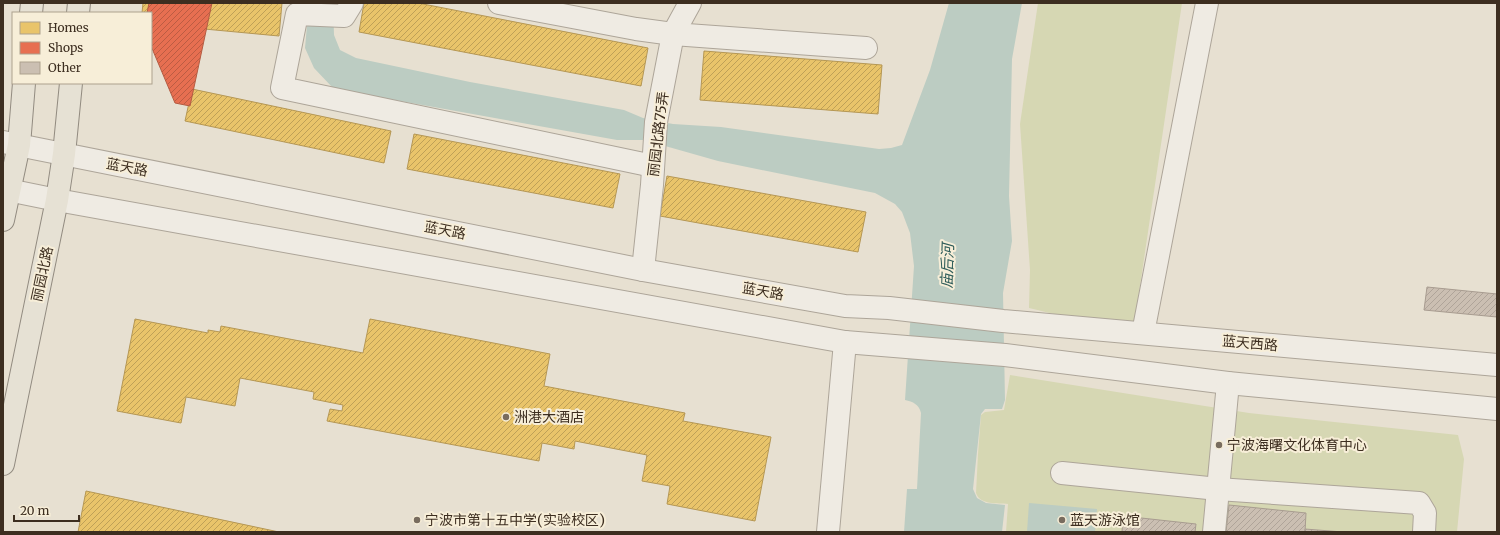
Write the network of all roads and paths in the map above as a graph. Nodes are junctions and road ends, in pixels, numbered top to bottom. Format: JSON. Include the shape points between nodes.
{"nodes":[{"id":1,"x":499,"y":3,"type":"edge"},
{"id":2,"x":690,"y":3,"type":"edge"},
{"id":3,"x":1208,"y":3,"type":"edge"},
{"id":4,"x":348,"y":10,"type":"edge"},
{"id":5,"x":673,"y":34,"type":"junction"},
{"id":6,"x":866,"y":48,"type":"dead end"},
{"id":7,"x":24,"y":84,"type":"edge"},
{"id":8,"x":71,"y":84,"type":"edge"},
{"id":9,"x":11,"y":143,"type":"edge"},
{"id":10,"x":64,"y":154,"type":"junction"},
{"id":11,"x":652,"y":175,"type":"junction"},
{"id":12,"x":6,"y":190,"type":"edge"},
{"id":13,"x":57,"y":200,"type":"junction"},
{"id":14,"x":3,"y":220,"type":"edge"},
{"id":15,"x":643,"y":270,"type":"junction"},
{"id":16,"x":1003,"y":321,"type":"joint"},
{"id":17,"x":1143,"y":334,"type":"junction"},
{"id":18,"x":845,"y":342,"type":"junction"},
{"id":19,"x":1497,"y":365,"type":"edge"},
{"id":20,"x":1228,"y":383,"type":"junction"},
{"id":21,"x":1497,"y":409,"type":"edge"},
{"id":22,"x":3,"y":464,"type":"edge"},
{"id":23,"x":1062,"y":473,"type":"dead end"},
{"id":24,"x":1218,"y":490,"type":"junction"},
{"id":25,"x":828,"y":532,"type":"edge"},
{"id":26,"x":1214,"y":532,"type":"edge"},
{"id":27,"x":1424,"y":532,"type":"edge"}],
"edges":[{"from":1,"to":5,"type":"street"},
{"from":2,"to":5,"type":"street","name":"丽园北路75弄"},
{"from":3,"to":17,"type":"street"},
{"from":4,"to":11,"type":"street","via":[[297,14],[282,88]]},
{"from":5,"to":6,"type":"street"},
{"from":5,"to":11,"type":"street","name":"丽园北路75弄","via":[[656,122]]},
{"from":7,"to":9,"type":"main road"},
{"from":8,"to":10,"type":"main road","name":"丽园北路"},
{"from":9,"to":10,"type":"street","name":"蓝天路"},
{"from":9,"to":12,"type":"main road"},
{"from":10,"to":13,"type":"main road","name":"丽园北路"},
{"from":10,"to":15,"type":"street","name":"蓝天路"},
{"from":11,"to":15,"type":"street","name":"丽园北路75弄"},
{"from":12,"to":13,"type":"street"},
{"from":12,"to":14,"type":"main road"},
{"from":13,"to":18,"type":"street"},
{"from":13,"to":22,"type":"main road","name":"丽园北路"},
{"from":15,"to":16,"type":"street","name":"蓝天路","via":[[845,306],[888,308]]},
{"from":16,"to":17,"type":"street","name":"蓝天西路"},
{"from":17,"to":19,"type":"street","name":"蓝天西路"},
{"from":18,"to":20,"type":"street","via":[[1005,355]]},
{"from":18,"to":25,"type":"street"},
{"from":20,"to":21,"type":"street"},
{"from":20,"to":24,"type":"street"},
{"from":23,"to":24,"type":"street"},
{"from":24,"to":26,"type":"street"},
{"from":24,"to":27,"type":"street","via":[[1418,503],[1425,513]]}]}
